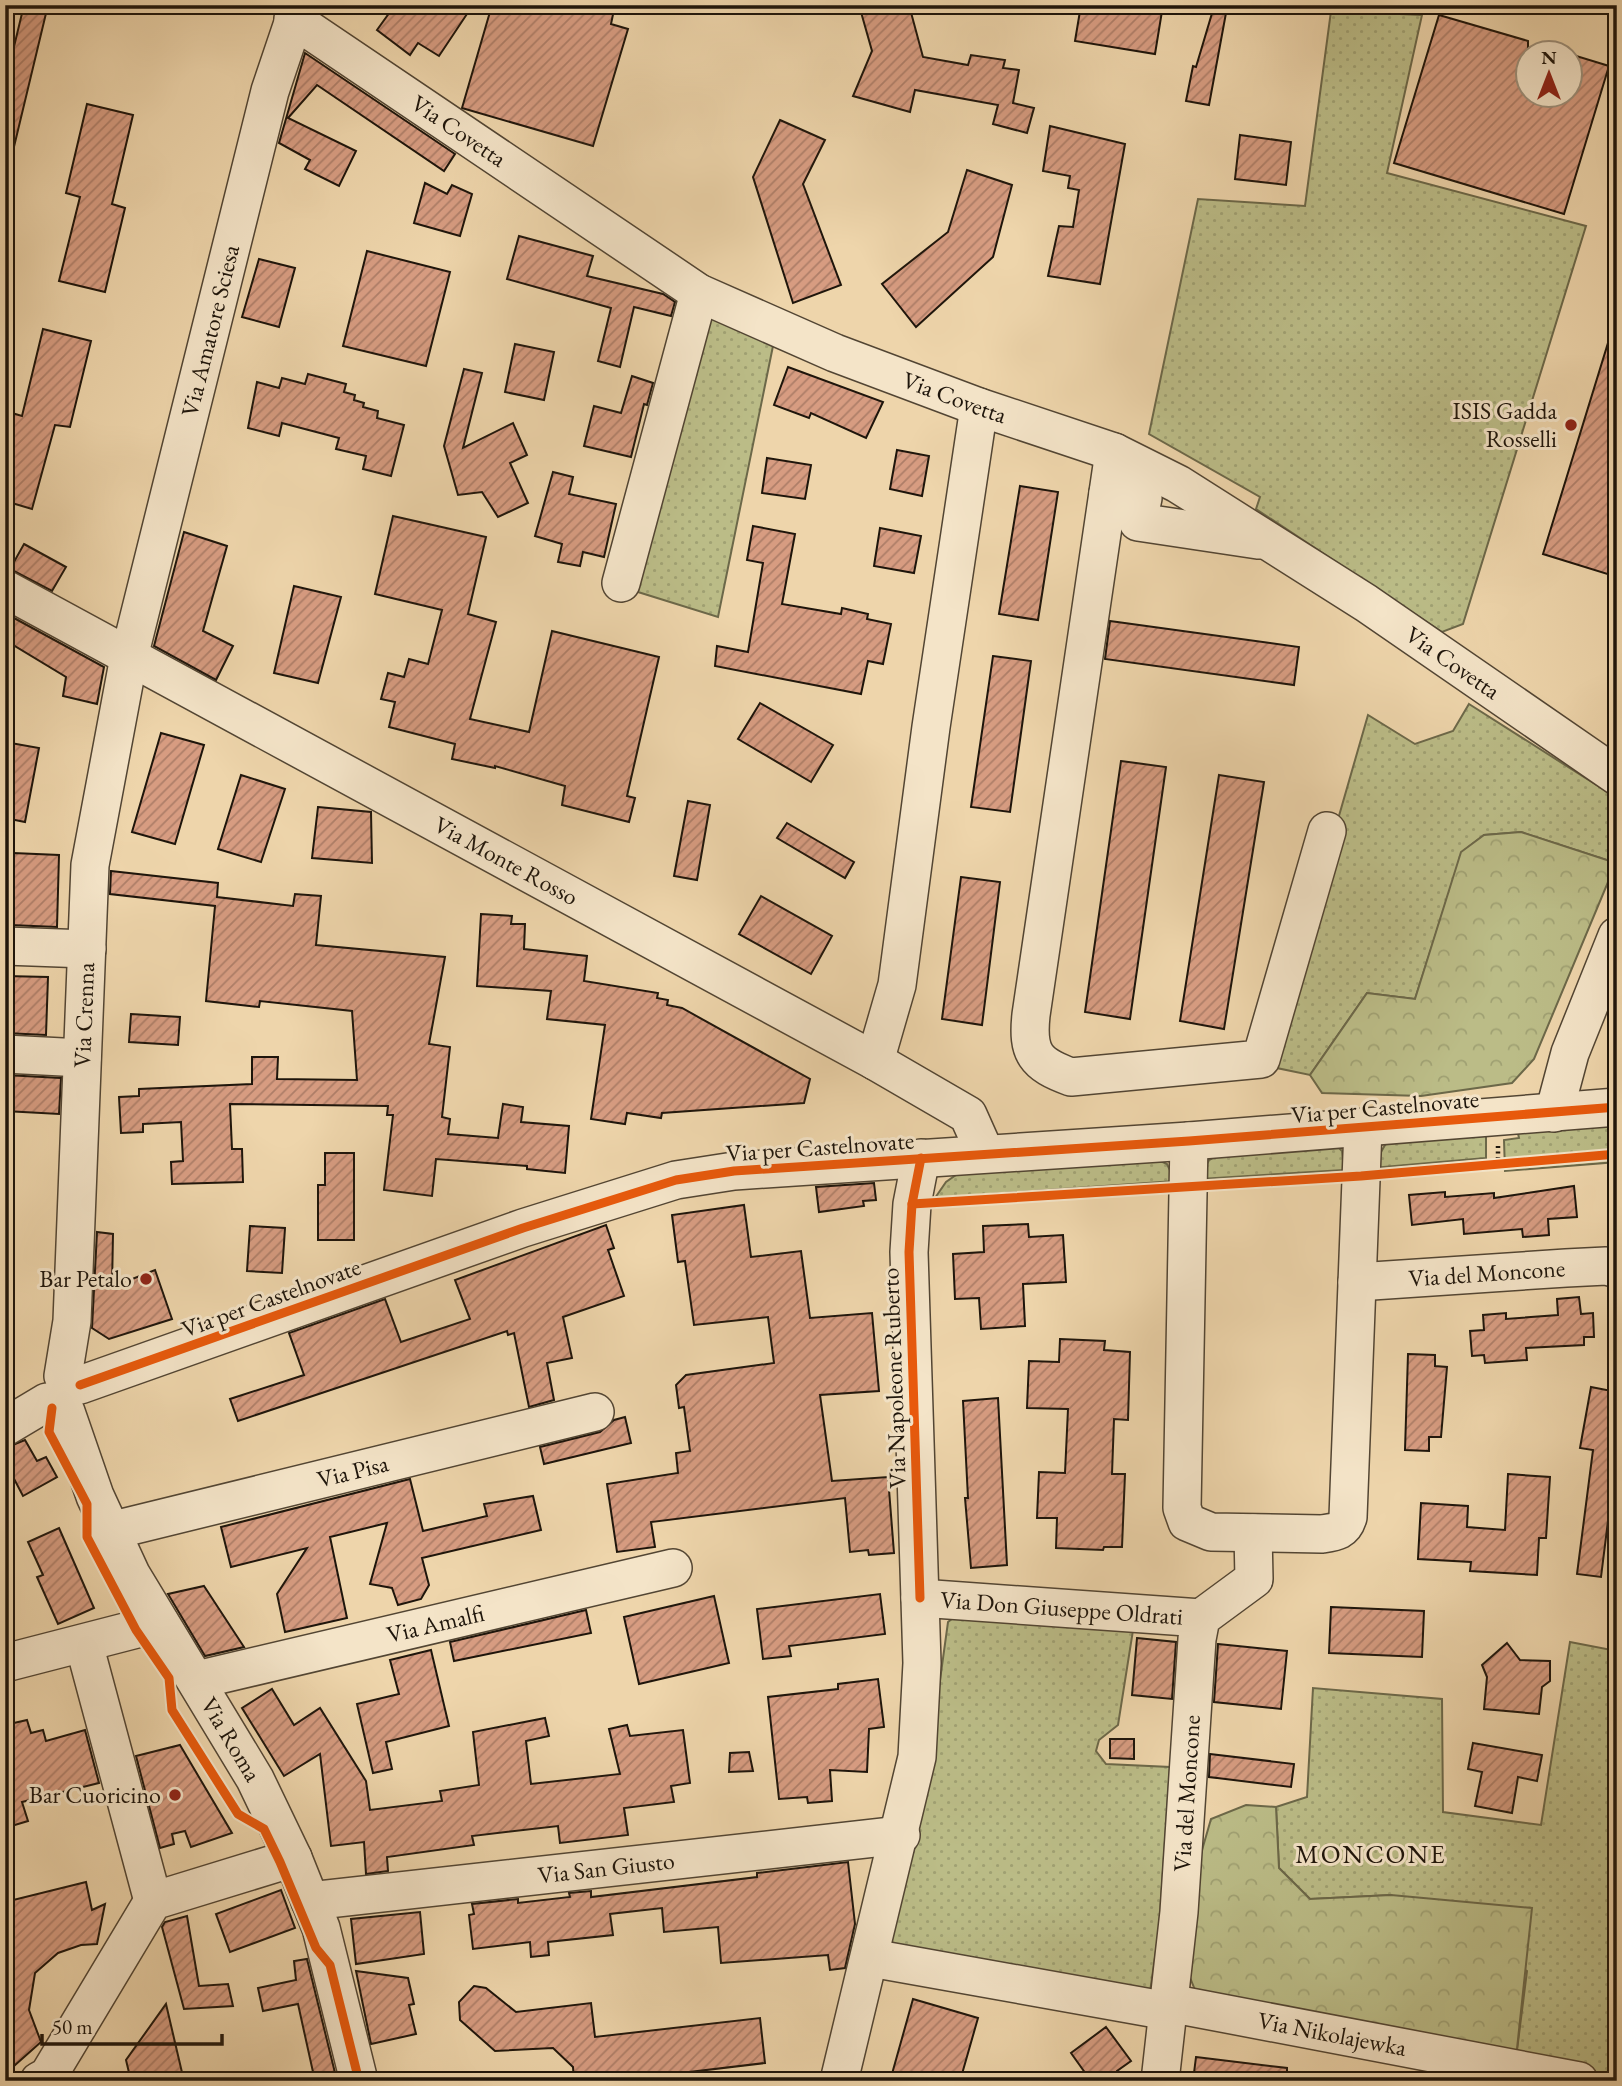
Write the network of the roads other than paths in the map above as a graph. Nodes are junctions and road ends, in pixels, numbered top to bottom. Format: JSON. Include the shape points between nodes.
{"nodes":[{"id":1,"x":296,"y":12,"type":"edge"},
{"id":2,"x":699,"y":293,"type":"junction"},
{"id":3,"x":979,"y":407,"type":"junction"},
{"id":4,"x":1133,"y":487,"type":"junction"},
{"id":5,"x":1270,"y":542,"type":"junction"},
{"id":6,"x":621,"y":583,"type":"dead end"},
{"id":7,"x":5,"y":589,"type":"edge"},
{"id":8,"x":129,"y":657,"type":"junction"},
{"id":9,"x":1617,"y":776,"type":"edge"},
{"id":10,"x":1327,"y":831,"type":"dead end"},
{"id":11,"x":1617,"y":936,"type":"edge"},
{"id":12,"x":5,"y":946,"type":"edge"},
{"id":13,"x":87,"y":949,"type":"junction"},
{"id":14,"x":5,"y":1054,"type":"edge"},
{"id":15,"x":82,"y":1058,"type":"junction"},
{"id":16,"x":875,"y":1060,"type":"junction"},
{"id":17,"x":1617,"y":1107,"type":"edge"},
{"id":18,"x":1554,"y":1112,"type":"junction"},
{"id":19,"x":1363,"y":1129,"type":"junction"},
{"id":20,"x":1189,"y":1141,"type":"junction"},
{"id":21,"x":985,"y":1153,"type":"junction"},
{"id":22,"x":921,"y":1158,"type":"junction"},
{"id":23,"x":1617,"y":1269,"type":"edge"},
{"id":24,"x":1357,"y":1282,"type":"junction"},
{"id":25,"x":64,"y":1394,"type":"junction"},
{"id":26,"x":595,"y":1412,"type":"dead end"},
{"id":27,"x":5,"y":1427,"type":"edge"},
{"id":28,"x":110,"y":1531,"type":"junction"},
{"id":29,"x":1253,"y":1533,"type":"junction"},
{"id":30,"x":673,"y":1568,"type":"dead end"},
{"id":31,"x":920,"y":1598,"type":"junction"},
{"id":32,"x":1202,"y":1618,"type":"junction"},
{"id":33,"x":160,"y":1623,"type":"junction"},
{"id":34,"x":84,"y":1644,"type":"junction"},
{"id":35,"x":5,"y":1663,"type":"edge"},
{"id":36,"x":197,"y":1680,"type":"junction"},
{"id":37,"x":901,"y":1835,"type":"junction"},
{"id":38,"x":293,"y":1858,"type":"junction"},
{"id":39,"x":153,"y":1901,"type":"junction"},
{"id":40,"x":310,"y":1901,"type":"junction"},
{"id":41,"x":871,"y":1958,"type":"junction"},
{"id":42,"x":1169,"y":2007,"type":"junction"},
{"id":43,"x":39,"y":2081,"type":"edge"},
{"id":44,"x":359,"y":2081,"type":"edge"},
{"id":45,"x":839,"y":2081,"type":"edge"},
{"id":46,"x":1160,"y":2081,"type":"edge"},
{"id":47,"x":1579,"y":2081,"type":"edge"}],
"edges":[{"from":1,"to":2,"type":"street","name":"Via Covetta"},
{"from":1,"to":8,"type":"street","name":"Via Amatore Sciesa","via":[[270,91]]},
{"from":2,"to":3,"type":"street","name":"Via Covetta","via":[[835,353]]},
{"from":2,"to":6,"type":"street"},
{"from":3,"to":4,"type":"street","name":"Via Covetta","via":[[1114,452]]},
{"from":3,"to":16,"type":"street","via":[[930,727],[897,985]]},
{"from":4,"to":5,"type":"street","name":"Via Covetta","via":[[1178,484]]},
{"from":4,"to":5,"type":"street","via":[[1138,522]]},
{"from":4,"to":10,"type":"street","via":[[1031,1015],[1028,1036],[1036,1058],[1071,1077],[1261,1059]]},
{"from":5,"to":9,"type":"street","name":"Via Covetta"},
{"from":7,"to":8,"type":"street","name":"Via Monte Rosso"},
{"from":8,"to":13,"type":"street","name":"Via Crenna","via":[[90,865]]},
{"from":8,"to":16,"type":"street","name":"Via Monte Rosso"},
{"from":11,"to":18,"type":"street","via":[[1570,1053]]},
{"from":12,"to":13,"type":"street"},
{"from":13,"to":15,"type":"street","name":"Via Crenna"},
{"from":14,"to":15,"type":"street"},
{"from":15,"to":25,"type":"street","name":"Via Crenna","via":[[72,1321]]},
{"from":16,"to":21,"type":"street","name":"Via Monte Rosso","via":[[968,1115]]},
{"from":17,"to":18,"type":"street","name":"Via per Castelnovate"},
{"from":18,"to":19,"type":"street","name":"Via per Castelnovate"},
{"from":19,"to":20,"type":"street","name":"Via per Castelnovate"},
{"from":19,"to":24,"type":"street"},
{"from":20,"to":21,"type":"street","name":"Via per Castelnovate"},
{"from":20,"to":29,"type":"street","via":[[1182,1508],[1188,1522],[1198,1528]]},
{"from":21,"to":22,"type":"street","name":"Via per Castelnovate"},
{"from":22,"to":25,"type":"street","name":"Via per Castelnovate","via":[[734,1171],[676,1180],[523,1228]]},
{"from":22,"to":31,"type":"street","name":"Via Napoleone Ruberto","via":[[909,1252]]},
{"from":23,"to":24,"type":"street","name":"Via del Moncone","via":[[1605,1266]]},
{"from":24,"to":29,"type":"street","via":[[1346,1525],[1338,1532],[1322,1534]]},
{"from":25,"to":27,"type":"street","name":"Via per Castelnovate"},
{"from":25,"to":28,"type":"street","name":"Via Roma","via":[[79,1457]]},
{"from":26,"to":28,"type":"street","name":"Via Pisa"},
{"from":28,"to":33,"type":"street","name":"Via Roma"},
{"from":29,"to":32,"type":"street","via":[[1254,1579]]},
{"from":30,"to":36,"type":"street","name":"Via Amalfi"},
{"from":31,"to":32,"type":"street","name":"Via Don Giuseppe Oldrati"},
{"from":31,"to":37,"type":"street","name":"Via Napoleone Ruberto","via":[[917,1757]]},
{"from":32,"to":42,"type":"street","name":"Via del Moncone"},
{"from":33,"to":34,"type":"street"},
{"from":33,"to":36,"type":"street","name":"Via Roma"},
{"from":34,"to":35,"type":"street"},
{"from":34,"to":39,"type":"street"},
{"from":36,"to":38,"type":"street","name":"Via Roma","via":[[255,1779]]},
{"from":37,"to":40,"type":"street","name":"Via San Giusto"},
{"from":37,"to":41,"type":"street","name":"Via Napoleone Ruberto"},
{"from":38,"to":39,"type":"street"},
{"from":38,"to":40,"type":"street","name":"Via Roma"},
{"from":39,"to":43,"type":"street","via":[[48,2076]]},
{"from":40,"to":44,"type":"street","name":"Via Roma","via":[[321,1928]]},
{"from":41,"to":42,"type":"street","name":"Via Nikolajewka"},
{"from":41,"to":45,"type":"street","name":"Via Napoleone Ruberto"},
{"from":42,"to":46,"type":"street","name":"Via del Moncone"},
{"from":42,"to":47,"type":"street","name":"Via Nikolajewka"}]}
